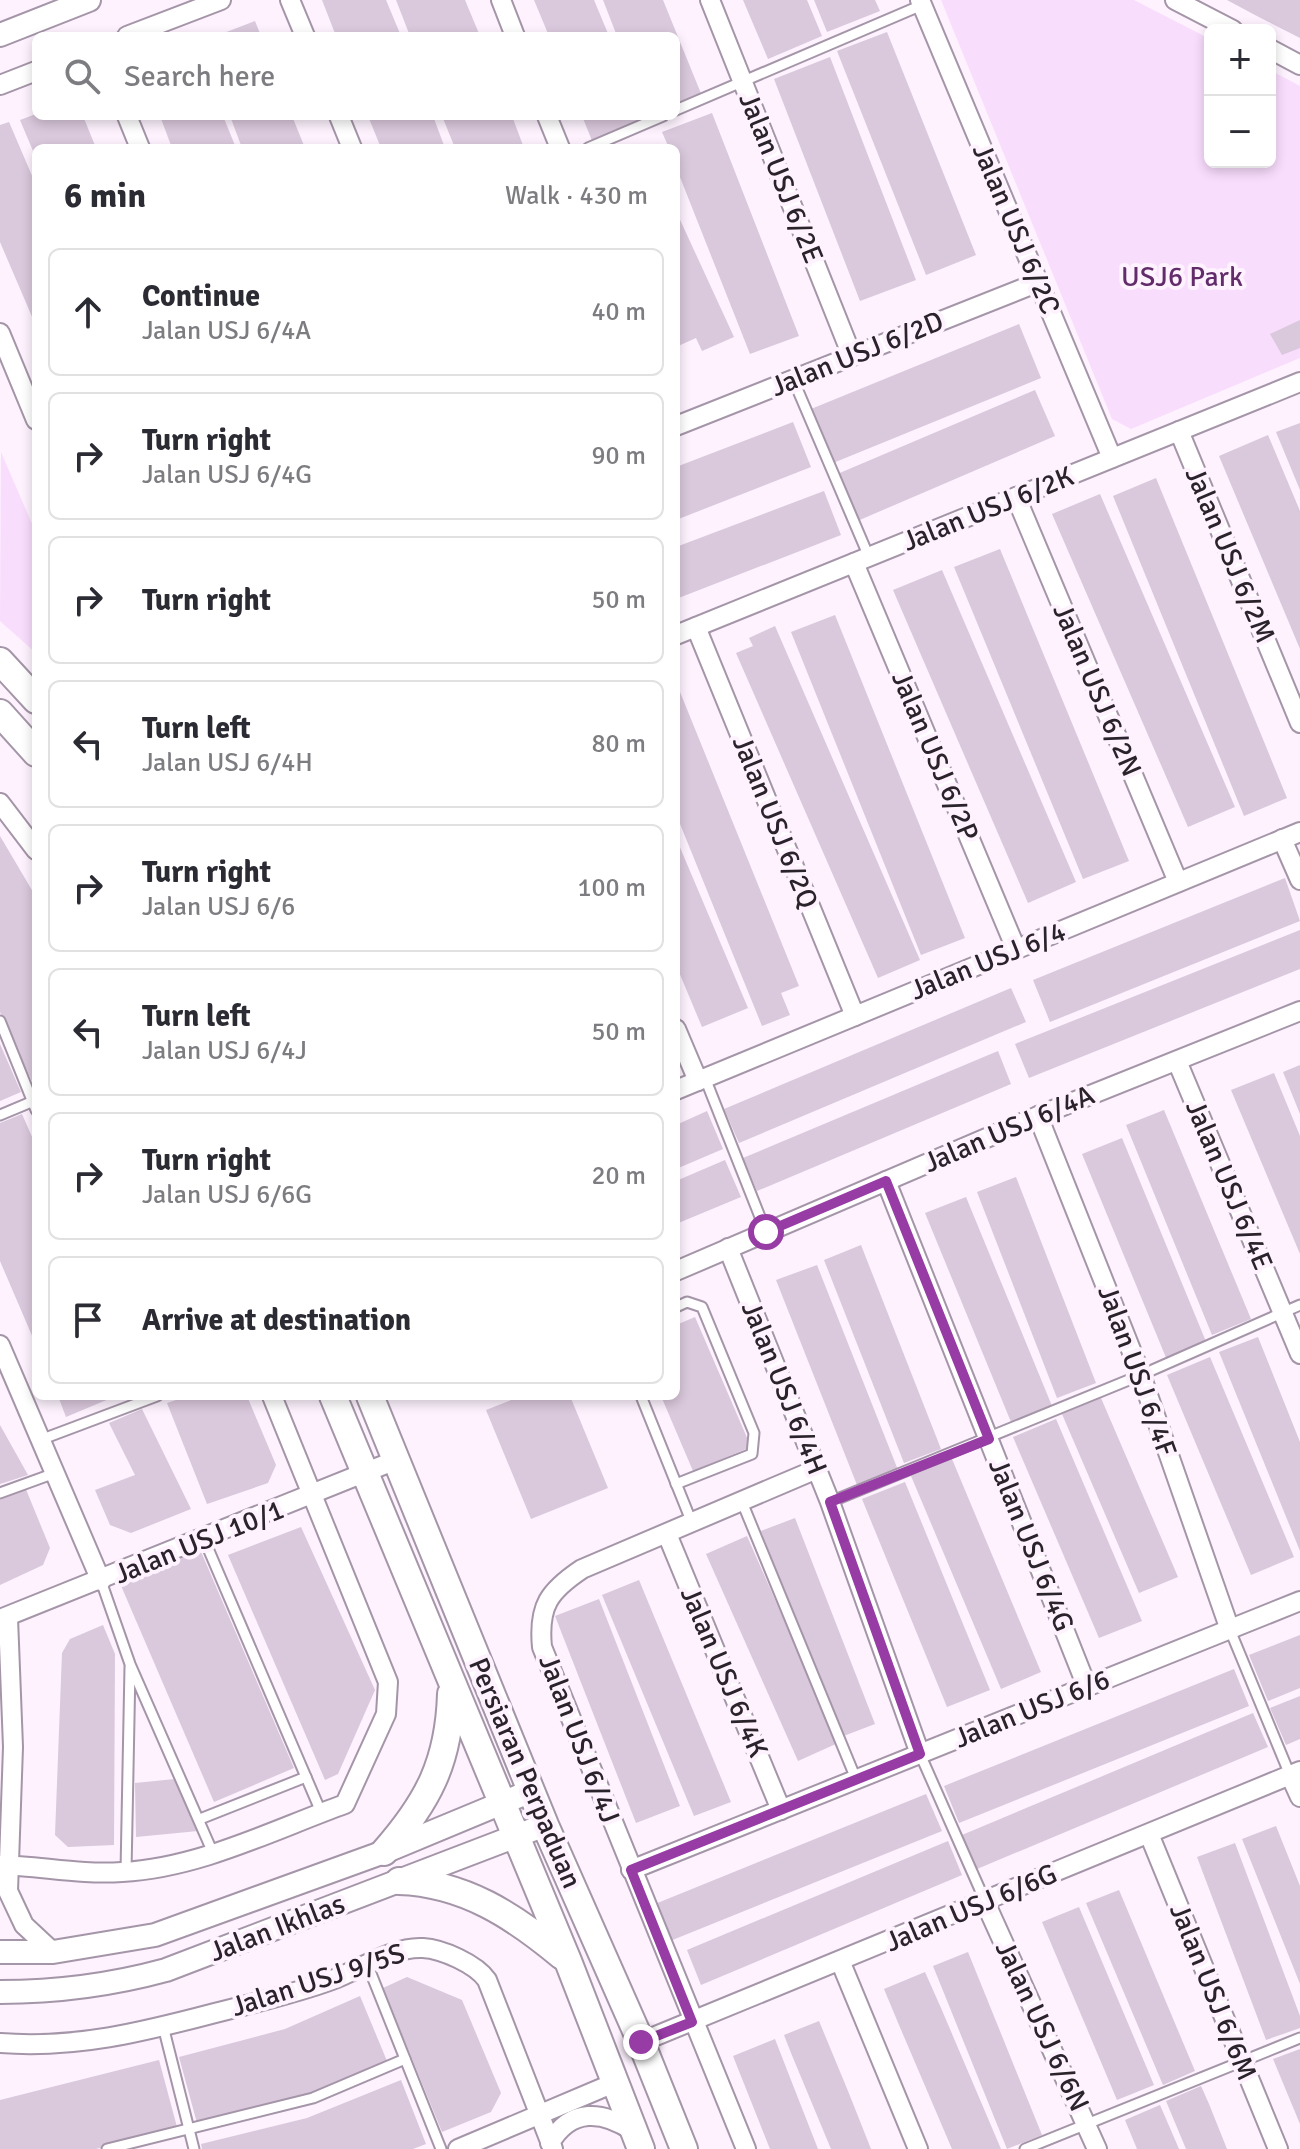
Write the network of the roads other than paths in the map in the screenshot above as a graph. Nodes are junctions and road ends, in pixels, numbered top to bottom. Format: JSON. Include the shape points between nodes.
{"nodes":[{"id":1,"x":221,"y":0,"type":"edge"},
{"id":2,"x":290,"y":0,"type":"edge"},
{"id":3,"x":501,"y":0,"type":"edge"},
{"id":4,"x":710,"y":0,"type":"edge"},
{"id":5,"x":1175,"y":0,"type":"edge"},
{"id":6,"x":85,"y":1,"type":"edge"},
{"id":7,"x":921,"y":2,"type":"edge"},
{"id":8,"x":1221,"y":24,"type":"edge"},
{"id":9,"x":137,"y":32,"type":"edge"},
{"id":10,"x":303,"y":32,"type":"edge"},
{"id":11,"x":513,"y":32,"type":"edge"},
{"id":12,"x":0,"y":35,"type":"edge"},
{"id":13,"x":1276,"y":52,"type":"edge"},
{"id":14,"x":1300,"y":65,"type":"edge"},
{"id":15,"x":32,"y":73,"type":"edge"},
{"id":16,"x":743,"y":82,"type":"junction"},
{"id":17,"x":0,"y":85,"type":"edge"},
{"id":18,"x":680,"y":108,"type":"edge"},
{"id":19,"x":129,"y":120,"type":"edge"},
{"id":20,"x":341,"y":120,"type":"edge"},
{"id":21,"x":549,"y":120,"type":"edge"},
{"id":22,"x":654,"y":120,"type":"edge"},
{"id":23,"x":138,"y":144,"type":"edge"},
{"id":24,"x":350,"y":144,"type":"edge"},
{"id":25,"x":558,"y":144,"type":"edge"},
{"id":26,"x":597,"y":144,"type":"edge"},
{"id":27,"x":1039,"y":282,"type":"junction"},
{"id":28,"x":0,"y":333,"type":"edge"},
{"id":29,"x":852,"y":356,"type":"junction"},
{"id":30,"x":793,"y":379,"type":"junction"},
{"id":31,"x":1300,"y":382,"type":"edge"},
{"id":32,"x":30,"y":386,"type":"edge"},
{"id":33,"x":680,"y":424,"type":"edge"},
{"id":34,"x":1179,"y":431,"type":"junction"},
{"id":35,"x":1112,"y":458,"type":"junction"},
{"id":36,"x":1016,"y":497,"type":"junction"},
{"id":37,"x":861,"y":560,"type":"junction"},
{"id":38,"x":696,"y":627,"type":"junction"},
{"id":39,"x":680,"y":633,"type":"edge"},
{"id":40,"x":0,"y":661,"type":"edge"},
{"id":41,"x":32,"y":696,"type":"edge"},
{"id":42,"x":0,"y":713,"type":"edge"},
{"id":43,"x":1300,"y":723,"type":"edge"},
{"id":44,"x":32,"y":749,"type":"edge"},
{"id":45,"x":0,"y":803,"type":"edge"},
{"id":46,"x":1291,"y":835,"type":"edge"},
{"id":47,"x":32,"y":845,"type":"edge"},
{"id":48,"x":1300,"y":880,"type":"edge"},
{"id":49,"x":1178,"y":882,"type":"junction"},
{"id":50,"x":1016,"y":949,"type":"junction"},
{"id":51,"x":1300,"y":1011,"type":"edge"},
{"id":52,"x":855,"y":1016,"type":"junction"},
{"id":53,"x":0,"y":1021,"type":"edge"},
{"id":54,"x":680,"y":1037,"type":"edge"},
{"id":55,"x":1177,"y":1061,"type":"junction"},
{"id":56,"x":701,"y":1079,"type":"junction"},
{"id":57,"x":680,"y":1088,"type":"edge"},
{"id":58,"x":32,"y":1097,"type":"edge"},
{"id":59,"x":32,"y":1105,"type":"edge"},
{"id":60,"x":0,"y":1115,"type":"edge"},
{"id":61,"x":1038,"y":1116,"type":"junction"},
{"id":62,"x":886,"y":1181,"type":"junction"},
{"id":63,"x":766,"y":1232,"type":"junction"},
{"id":64,"x":728,"y":1248,"type":"junction"},
{"id":65,"x":680,"y":1269,"type":"edge"},
{"id":66,"x":680,"y":1305,"type":"edge"},
{"id":67,"x":1291,"y":1309,"type":"edge"},
{"id":68,"x":2,"y":1354,"type":"edge"},
{"id":69,"x":1300,"y":1354,"type":"edge"},
{"id":70,"x":1141,"y":1375,"type":"junction"},
{"id":71,"x":146,"y":1400,"type":"edge"},
{"id":72,"x":274,"y":1400,"type":"edge"},
{"id":73,"x":335,"y":1400,"type":"edge"},
{"id":74,"x":372,"y":1400,"type":"edge"},
{"id":75,"x":643,"y":1400,"type":"edge"},
{"id":76,"x":989,"y":1439,"type":"junction"},
{"id":77,"x":40,"y":1440,"type":"junction"},
{"id":78,"x":396,"y":1460,"type":"junction"},
{"id":79,"x":817,"y":1469,"type":"junction"},
{"id":80,"x":55,"y":1473,"type":"junction"},
{"id":81,"x":364,"y":1473,"type":"junction"},
{"id":82,"x":676,"y":1484,"type":"junction"},
{"id":83,"x":0,"y":1493,"type":"edge"},
{"id":84,"x":314,"y":1495,"type":"junction"},
{"id":85,"x":742,"y":1502,"type":"junction"},
{"id":86,"x":830,"y":1502,"type":"junction"},
{"id":87,"x":692,"y":1523,"type":"junction"},
{"id":88,"x":667,"y":1534,"type":"junction"},
{"id":89,"x":204,"y":1539,"type":"junction"},
{"id":90,"x":101,"y":1581,"type":"junction"},
{"id":91,"x":1300,"y":1601,"type":"edge"},
{"id":92,"x":4,"y":1619,"type":"edge"},
{"id":93,"x":1230,"y":1630,"type":"junction"},
{"id":94,"x":130,"y":1664,"type":"junction"},
{"id":95,"x":451,"y":1684,"type":"junction"},
{"id":96,"x":1087,"y":1687,"type":"junction"},
{"id":97,"x":7,"y":1747,"type":"edge"},
{"id":98,"x":920,"y":1754,"type":"junction"},
{"id":99,"x":1295,"y":1773,"type":"edge"},
{"id":100,"x":306,"y":1777,"type":"junction"},
{"id":101,"x":856,"y":1779,"type":"junction"},
{"id":102,"x":531,"y":1791,"type":"junction"},
{"id":103,"x":1300,"y":1797,"type":"edge"},
{"id":104,"x":501,"y":1804,"type":"junction"},
{"id":105,"x":781,"y":1810,"type":"junction"},
{"id":106,"x":321,"y":1812,"type":"junction"},
{"id":107,"x":200,"y":1819,"type":"junction"},
{"id":108,"x":545,"y":1825,"type":"junction"},
{"id":109,"x":1149,"y":1834,"type":"junction"},
{"id":110,"x":516,"y":1838,"type":"junction"},
{"id":111,"x":384,"y":1852,"type":"junction"},
{"id":112,"x":213,"y":1853,"type":"junction"},
{"id":113,"x":5,"y":1865,"type":"edge"},
{"id":114,"x":631,"y":1870,"type":"junction"},
{"id":115,"x":126,"y":1872,"type":"junction"},
{"id":116,"x":399,"y":1881,"type":"junction"},
{"id":117,"x":985,"y":1902,"type":"junction"},
{"id":118,"x":0,"y":1952,"type":"edge"},
{"id":119,"x":53,"y":1952,"type":"junction"},
{"id":120,"x":568,"y":1961,"type":"junction"},
{"id":121,"x":841,"y":1963,"type":"junction"},
{"id":122,"x":368,"y":1966,"type":"junction"},
{"id":123,"x":0,"y":1992,"type":"edge"},
{"id":124,"x":26,"y":1992,"type":"junction"},
{"id":125,"x":0,"y":2005,"type":"edge"},
{"id":126,"x":692,"y":2022,"type":"junction"},
{"id":127,"x":163,"y":2026,"type":"junction"},
{"id":128,"x":1300,"y":2038,"type":"edge"},
{"id":129,"x":641,"y":2042,"type":"junction"},
{"id":130,"x":0,"y":2043,"type":"edge"},
{"id":131,"x":405,"y":2059,"type":"junction"},
{"id":132,"x":1242,"y":2061,"type":"junction"},
{"id":133,"x":614,"y":2083,"type":"junction"},
{"id":134,"x":539,"y":2114,"type":"junction"},
{"id":135,"x":1087,"y":2124,"type":"junction"},
{"id":136,"x":188,"y":2128,"type":"junction"},
{"id":137,"x":637,"y":2140,"type":"edge"},
{"id":138,"x":552,"y":2146,"type":"edge"},
{"id":139,"x":107,"y":2149,"type":"edge"},
{"id":140,"x":194,"y":2149,"type":"edge"},
{"id":141,"x":441,"y":2149,"type":"edge"},
{"id":142,"x":458,"y":2149,"type":"edge"},
{"id":143,"x":684,"y":2149,"type":"edge"},
{"id":144,"x":746,"y":2149,"type":"edge"},
{"id":145,"x":918,"y":2149,"type":"edge"},
{"id":146,"x":1025,"y":2149,"type":"edge"},
{"id":147,"x":1097,"y":2149,"type":"edge"},
{"id":148,"x":1278,"y":2149,"type":"edge"}],
"edges":[{"from":1,"to":9,"type":"street"},
{"from":2,"to":10,"type":"street"},
{"from":3,"to":11,"type":"street"},
{"from":4,"to":16,"type":"street","name":"Jalan USJ 6/2E"},
{"from":5,"to":8,"type":"street"},
{"from":6,"to":12,"type":"street"},
{"from":7,"to":16,"type":"lane"},
{"from":7,"to":27,"type":"street","name":"Jalan USJ 6/2C"},
{"from":13,"to":14,"type":"street"},
{"from":15,"to":17,"type":"street"},
{"from":16,"to":18,"type":"lane"},
{"from":16,"to":29,"type":"street","name":"Jalan USJ 6/2E"},
{"from":19,"to":23,"type":"street"},
{"from":20,"to":24,"type":"street"},
{"from":21,"to":25,"type":"street"},
{"from":22,"to":26,"type":"lane"},
{"from":27,"to":29,"type":"street","name":"Jalan USJ 6/2D"},
{"from":27,"to":35,"type":"street","name":"Jalan USJ 6/2C"},
{"from":28,"to":32,"type":"street"},
{"from":29,"to":30,"type":"street","name":"Jalan USJ 6/2D"},
{"from":30,"to":33,"type":"street","name":"Jalan USJ 6/2D"},
{"from":30,"to":37,"type":"lane"},
{"from":31,"to":34,"type":"street","name":"Jalan USJ 6/2K"},
{"from":34,"to":35,"type":"street","name":"Jalan USJ 6/2K"},
{"from":34,"to":43,"type":"street","name":"Jalan USJ 6/2M"},
{"from":35,"to":36,"type":"street","name":"Jalan USJ 6/2K"},
{"from":36,"to":37,"type":"street","name":"Jalan USJ 6/2K"},
{"from":36,"to":49,"type":"street","name":"Jalan USJ 6/2N"},
{"from":37,"to":38,"type":"street","name":"Jalan USJ 6/2K"},
{"from":37,"to":50,"type":"street","name":"Jalan USJ 6/2P"},
{"from":38,"to":39,"type":"street","name":"Jalan USJ 6/2K"},
{"from":38,"to":52,"type":"street","name":"Jalan USJ 6/2Q"},
{"from":40,"to":41,"type":"main road"},
{"from":42,"to":44,"type":"main road"},
{"from":45,"to":47,"type":"street"},
{"from":46,"to":48,"type":"street"},
{"from":46,"to":49,"type":"street","name":"Jalan USJ 6/4"},
{"from":49,"to":50,"type":"street","name":"Jalan USJ 6/4"},
{"from":50,"to":52,"type":"street","name":"Jalan USJ 6/4"},
{"from":51,"to":55,"type":"street","name":"Jalan USJ 6/4A"},
{"from":52,"to":56,"type":"street","name":"Jalan USJ 6/4"},
{"from":53,"to":58,"type":"lane"},
{"from":54,"to":56,"type":"street"},
{"from":55,"to":61,"type":"street","name":"Jalan USJ 6/4A"},
{"from":55,"to":67,"type":"street","name":"Jalan USJ 6/4E"},
{"from":56,"to":57,"type":"street","name":"Jalan USJ 6/4"},
{"from":56,"to":63,"type":"lane"},
{"from":59,"to":60,"type":"lane"},
{"from":61,"to":62,"type":"street","name":"Jalan USJ 6/4A"},
{"from":61,"to":70,"type":"street","name":"Jalan USJ 6/4F"},
{"from":62,"to":63,"type":"street","name":"Jalan USJ 6/4A"},
{"from":62,"to":76,"type":"street","name":"Jalan USJ 6/4G"},
{"from":63,"to":64,"type":"street","name":"Jalan USJ 6/4A"},
{"from":64,"to":65,"type":"street","name":"Jalan USJ 6/4A"},
{"from":64,"to":79,"type":"street","name":"Jalan USJ 6/4H"},
{"from":66,"to":82,"type":"lane","via":[[702,1307],[755,1445],[752,1454]]},
{"from":67,"to":69,"type":"street","name":"Jalan USJ 6/4E"},
{"from":67,"to":70,"type":"lane"},
{"from":68,"to":77,"type":"street"},
{"from":70,"to":76,"type":"lane"},
{"from":70,"to":93,"type":"street","name":"Jalan USJ 6/4F"},
{"from":71,"to":77,"type":"lane"},
{"from":72,"to":84,"type":"street"},
{"from":73,"to":81,"type":"main road","name":"Persiaran Perpaduan"},
{"from":74,"to":78,"type":"main road","name":"Persiaran Perpaduan"},
{"from":75,"to":82,"type":"lane"},
{"from":76,"to":86,"type":"lane"},
{"from":76,"to":96,"type":"street","name":"Jalan USJ 6/4G"},
{"from":77,"to":80,"type":"street"},
{"from":78,"to":81,"type":"street","name":"Jalan USJ 10/1"},
{"from":78,"to":102,"type":"main road","name":"Persiaran Perpaduan"},
{"from":79,"to":85,"type":"street","name":"Jalan USJ 6/4J"},
{"from":79,"to":86,"type":"street","name":"Jalan USJ 6/4H"},
{"from":80,"to":83,"type":"lane"},
{"from":80,"to":90,"type":"street"},
{"from":81,"to":84,"type":"street","name":"Jalan USJ 10/1"},
{"from":81,"to":95,"type":"main road","name":"Persiaran Perpaduan"},
{"from":82,"to":87,"type":"lane"},
{"from":84,"to":89,"type":"street","name":"Jalan USJ 10/1"},
{"from":84,"to":106,"type":"street","via":[[388,1682],[386,1714],[345,1804]]},
{"from":85,"to":87,"type":"street","name":"Jalan USJ 6/4J"},
{"from":85,"to":101,"type":"lane"},
{"from":86,"to":98,"type":"street","name":"Jalan USJ 6/4H"},
{"from":87,"to":88,"type":"street","name":"Jalan USJ 6/4J"},
{"from":88,"to":105,"type":"street","name":"Jalan USJ 6/4K"},
{"from":88,"to":114,"type":"street","name":"Jalan USJ 6/4J","via":[[582,1569],[557,1588],[541,1612],[542,1647]]},
{"from":89,"to":90,"type":"street","name":"Jalan USJ 10/1"},
{"from":89,"to":100,"type":"lane"},
{"from":90,"to":92,"type":"street","name":"Jalan USJ 10/1"},
{"from":90,"to":94,"type":"lane"},
{"from":91,"to":93,"type":"street","name":"Jalan USJ 6/6"},
{"from":92,"to":97,"type":"street"},
{"from":93,"to":96,"type":"street","name":"Jalan USJ 6/6"},
{"from":93,"to":99,"type":"lane"},
{"from":94,"to":107,"type":"lane"},
{"from":94,"to":115,"type":"lane"},
{"from":95,"to":104,"type":"main road","name":"Persiaran Perpaduan"},
{"from":95,"to":111,"type":"main road","via":[[450,1730],[431,1790]]},
{"from":96,"to":98,"type":"street","name":"Jalan USJ 6/6"},
{"from":97,"to":113,"type":"street"},
{"from":98,"to":101,"type":"street","name":"Jalan USJ 6/6"},
{"from":98,"to":117,"type":"lane"},
{"from":99,"to":103,"type":"street"},
{"from":99,"to":109,"type":"street","name":"Jalan USJ 6/6G"},
{"from":100,"to":106,"type":"lane"},
{"from":100,"to":107,"type":"lane"},
{"from":101,"to":105,"type":"street","name":"Jalan USJ 6/6"},
{"from":102,"to":104,"type":"street","name":"Jalan Ikhlas"},
{"from":102,"to":108,"type":"main road","name":"Persiaran Perpaduan"},
{"from":104,"to":110,"type":"main road","name":"Persiaran Perpaduan"},
{"from":104,"to":111,"type":"street","name":"Jalan Ikhlas"},
{"from":105,"to":114,"type":"street","name":"Jalan USJ 6/6"},
{"from":106,"to":112,"type":"street"},
{"from":107,"to":112,"type":"lane"},
{"from":108,"to":110,"type":"street","name":"Jalan Ikhlas"},
{"from":108,"to":129,"type":"main road","name":"Persiaran Perpaduan"},
{"from":109,"to":117,"type":"street","name":"Jalan USJ 6/6G"},
{"from":109,"to":132,"type":"street","name":"Jalan USJ 6/6M"},
{"from":110,"to":116,"type":"street","name":"Jalan Ikhlas"},
{"from":110,"to":120,"type":"main road","name":"Persiaran Perpaduan"},
{"from":111,"to":119,"type":"street","name":"Jalan Ikhlas","via":[[155,1935]]},
{"from":112,"to":115,"type":"street"},
{"from":113,"to":115,"type":"street","via":[[78,1874]]},
{"from":113,"to":119,"type":"street","via":[[12,1904],[24,1925]]},
{"from":114,"to":126,"type":"street","name":"Jalan USJ 6/4J"},
{"from":116,"to":120,"type":"main road","via":[[426,1882],[487,1903]]},
{"from":116,"to":124,"type":"street","name":"Jalan Ikhlas","via":[[166,1970],[121,1983]]},
{"from":117,"to":121,"type":"street","name":"Jalan USJ 6/6G"},
{"from":117,"to":135,"type":"street","name":"Jalan USJ 6/6N"},
{"from":118,"to":119,"type":"street","name":"Jalan Ikhlas"},
{"from":120,"to":133,"type":"main road","name":"Persiaran Perpaduan"},
{"from":121,"to":126,"type":"street","name":"Jalan USJ 6/6G"},
{"from":121,"to":145,"type":"street"},
{"from":122,"to":127,"type":"street","name":"Jalan USJ 9/5S"},
{"from":122,"to":131,"type":"lane"},
{"from":122,"to":134,"type":"street","name":"Jalan USJ 9/5S","via":[[426,1948],[482,1973]]},
{"from":123,"to":124,"type":"street","name":"Jalan Ikhlas"},
{"from":124,"to":125,"type":"street"},
{"from":126,"to":129,"type":"street","name":"Jalan USJ 6/6G"},
{"from":126,"to":144,"type":"street","name":"Jalan USJ 6/4J"},
{"from":127,"to":130,"type":"street","name":"Jalan USJ 9/5S","via":[[100,2041]]},
{"from":127,"to":136,"type":"lane"},
{"from":128,"to":132,"type":"lane"},
{"from":129,"to":143,"type":"main road","name":"Persiaran Perpaduan"},
{"from":131,"to":136,"type":"lane","via":[[313,2098]]},
{"from":131,"to":141,"type":"lane"},
{"from":132,"to":135,"type":"lane"},
{"from":132,"to":148,"type":"street","name":"Jalan USJ 6/6M"},
{"from":133,"to":134,"type":"street"},
{"from":133,"to":137,"type":"main road","name":"Persiaran Perpaduan"},
{"from":134,"to":138,"type":"street","name":"Jalan USJ 9/5S"},
{"from":134,"to":142,"type":"street"},
{"from":135,"to":146,"type":"lane"},
{"from":135,"to":147,"type":"street","name":"Jalan USJ 6/6N"},
{"from":136,"to":139,"type":"lane"},
{"from":136,"to":140,"type":"lane"},
{"from":137,"to":138,"type":"street","via":[[607,2115],[596,2114],[565,2126]]}]}
